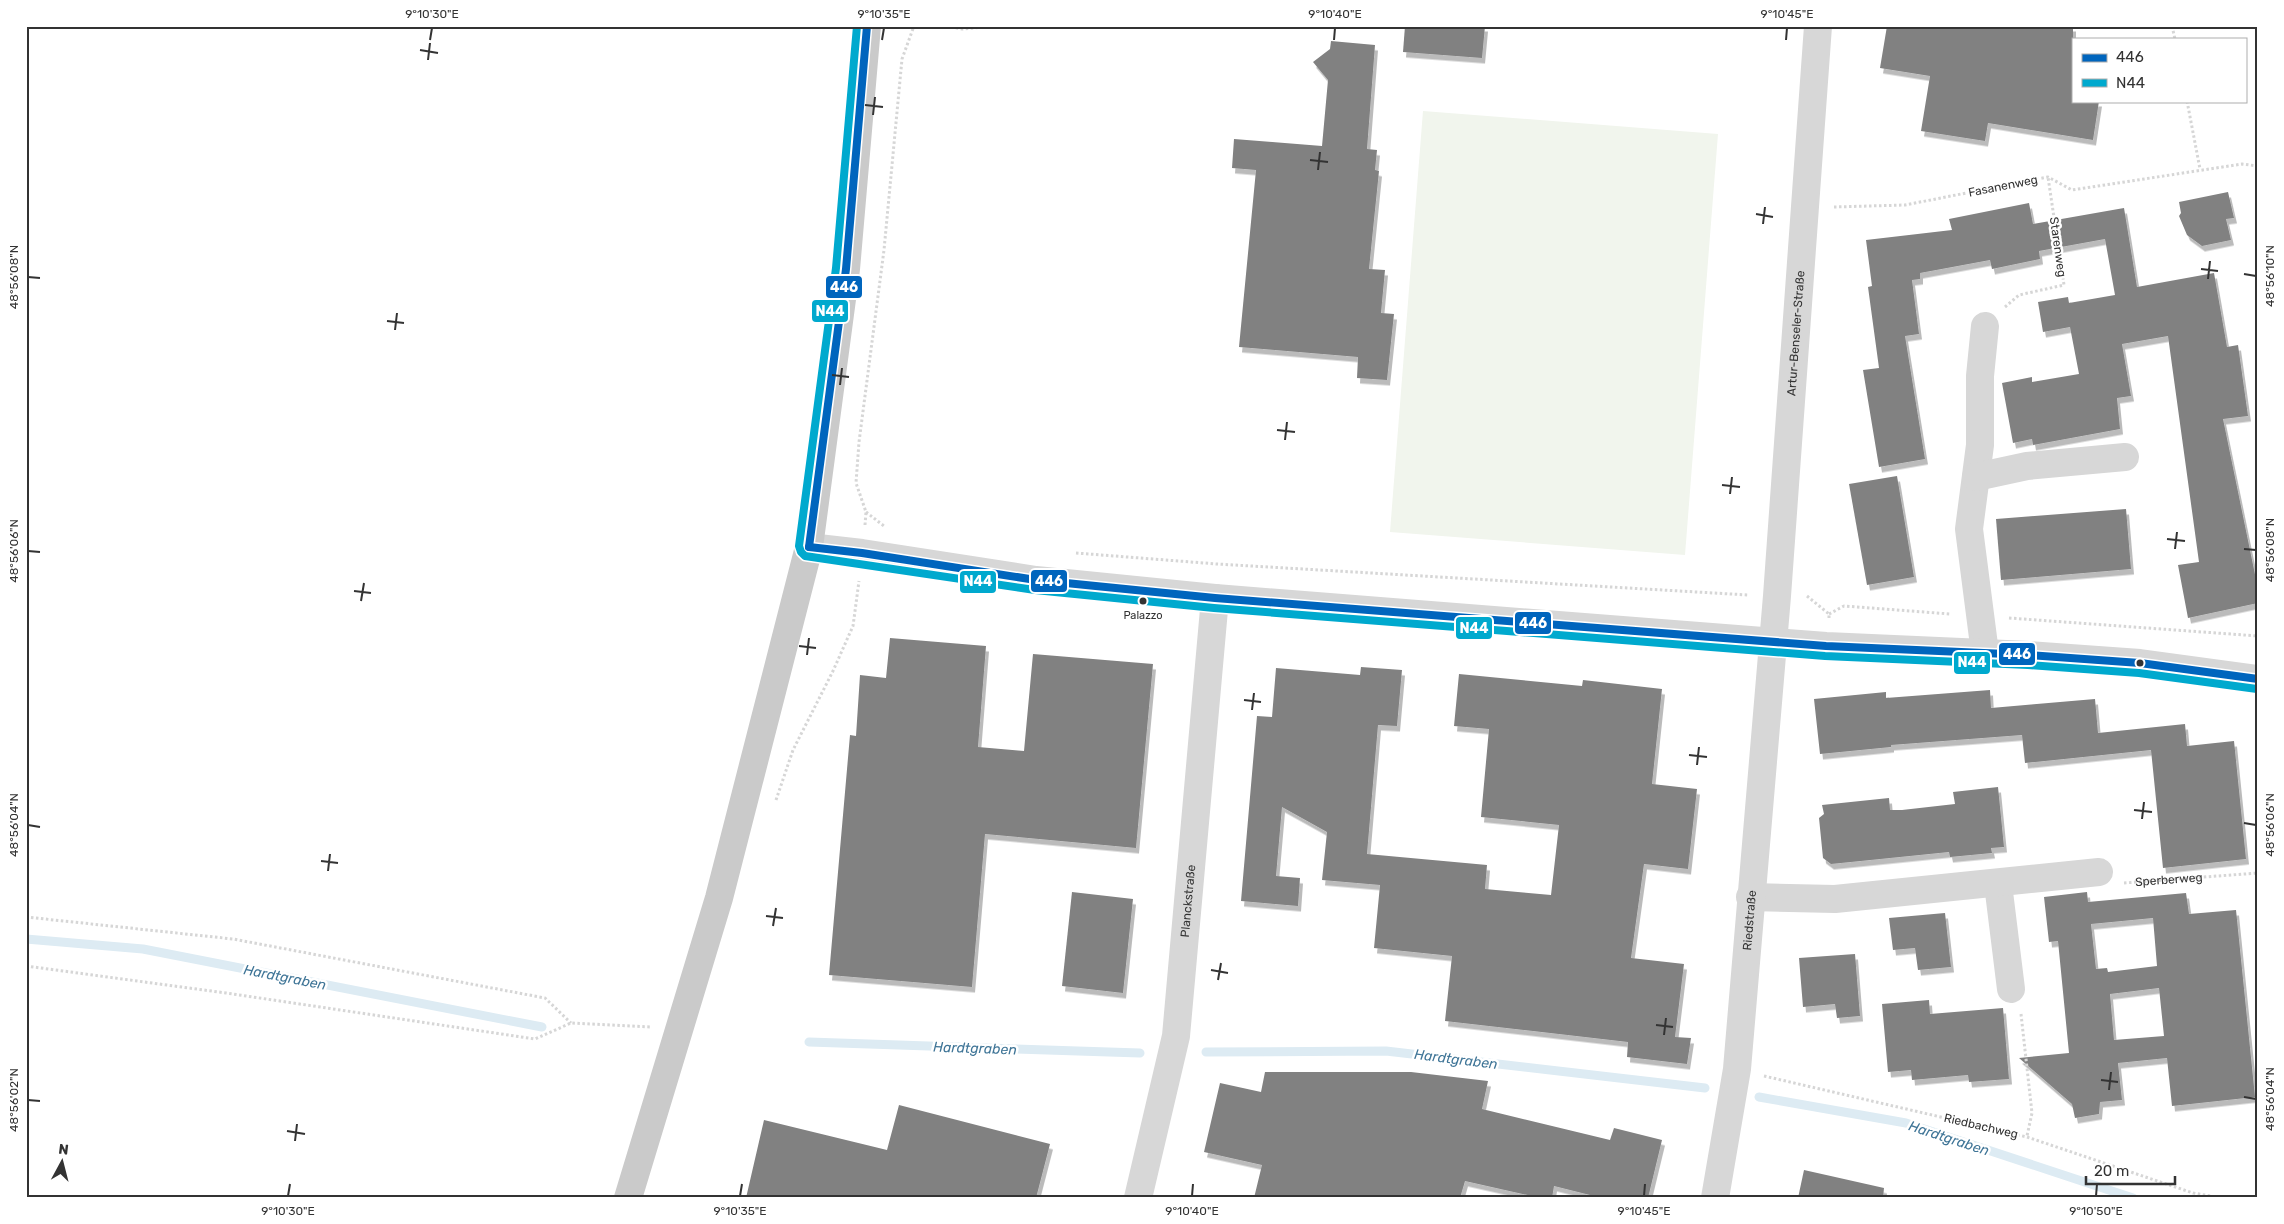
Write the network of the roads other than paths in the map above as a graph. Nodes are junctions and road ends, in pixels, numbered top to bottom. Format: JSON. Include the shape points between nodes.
{"nodes":[{"id":1,"x":867,"y":26,"type":"edge"},
{"id":2,"x":1818,"y":26,"type":"edge"},
{"id":3,"x":1985,"y":326,"type":"road end"},
{"id":4,"x":2125,"y":457,"type":"dead end"},
{"id":5,"x":1976,"y":477,"type":"junction"},
{"id":6,"x":809,"y":546,"type":"junction"},
{"id":7,"x":1215,"y":598,"type":"junction"},
{"id":8,"x":1773,"y":641,"type":"junction"},
{"id":9,"x":1985,"y":653,"type":"junction"},
{"id":10,"x":2258,"y":679,"type":"edge"},
{"id":11,"x":2099,"y":872,"type":"road end"},
{"id":12,"x":1998,"y":884,"type":"junction"},
{"id":13,"x":1750,"y":897,"type":"junction"},
{"id":14,"x":2010,"y":989,"type":"road end"},
{"id":15,"x":628,"y":1198,"type":"edge"},
{"id":16,"x":1138,"y":1198,"type":"edge"},
{"id":17,"x":1715,"y":1198,"type":"edge"}],
"edges":[{"from":1,"to":6,"type":"main road","via":[[846,269]]},
{"from":2,"to":8,"type":"street","name":"Artur-Benseler-Straße"},
{"from":3,"to":5,"type":"street"},
{"from":4,"to":5,"type":"street","via":[[2027,466]]},
{"from":5,"to":9,"type":"street","via":[[1970,529]]},
{"from":6,"to":7,"type":"street","via":[[1036,580]]},
{"from":6,"to":15,"type":"main road","via":[[719,898]]},
{"from":7,"to":8,"type":"street"},
{"from":7,"to":16,"type":"street","name":"Planckstraße","via":[[1176,1036]]},
{"from":8,"to":9,"type":"street"},
{"from":8,"to":13,"type":"street","name":"Riedstraße"},
{"from":9,"to":10,"type":"street","via":[[2140,663]]},
{"from":11,"to":12,"type":"street"},
{"from":12,"to":13,"type":"street","via":[[1835,899]]},
{"from":12,"to":14,"type":"street"},
{"from":13,"to":17,"type":"street","name":"Riedstraße","via":[[1737,1069]]}]}
